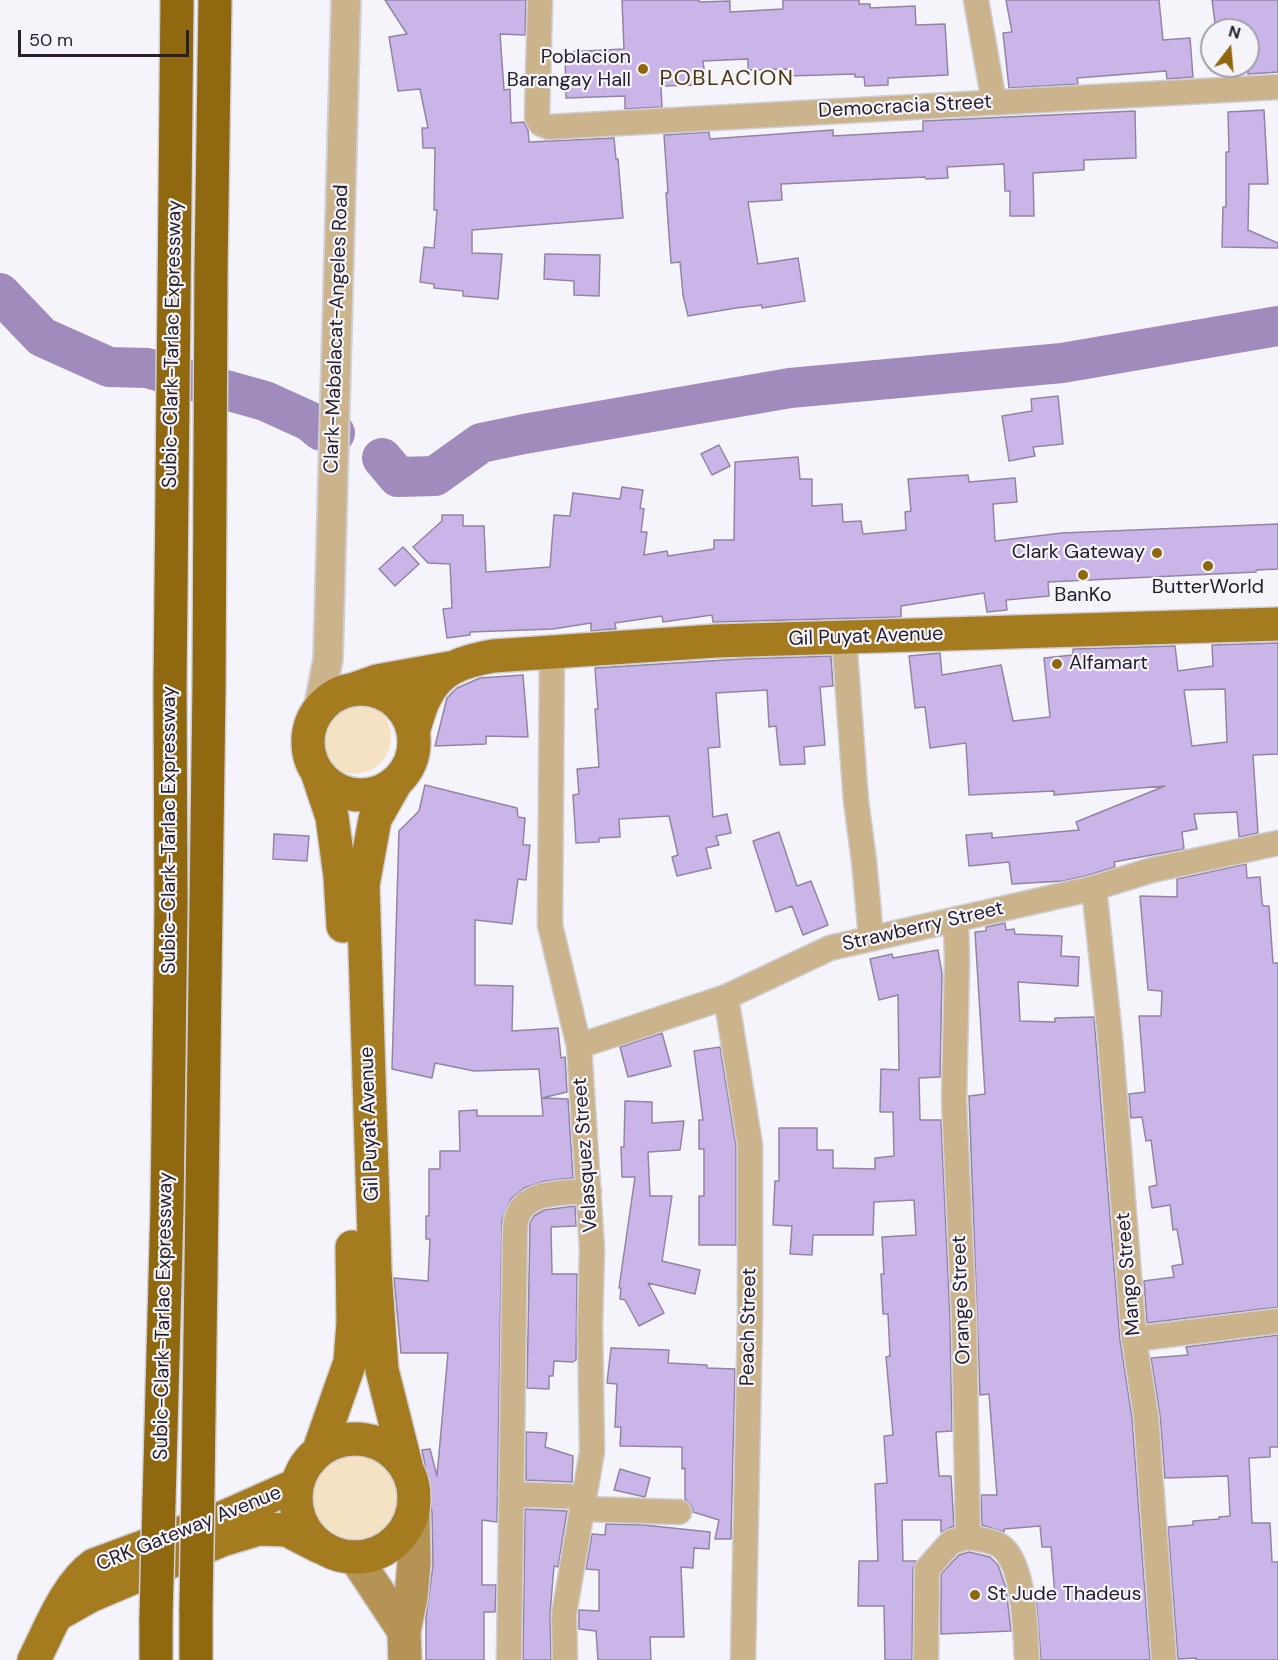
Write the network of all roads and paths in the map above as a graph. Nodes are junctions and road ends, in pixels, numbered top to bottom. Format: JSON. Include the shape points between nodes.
{"nodes":[{"id":1,"x":177,"y":0,"type":"edge"},
{"id":2,"x":215,"y":0,"type":"edge"},
{"id":3,"x":346,"y":0,"type":"edge"},
{"id":4,"x":540,"y":0,"type":"edge"},
{"id":5,"x":976,"y":0,"type":"edge"},
{"id":6,"x":1278,"y":87,"type":"edge"},
{"id":7,"x":994,"y":102,"type":"junction"},
{"id":8,"x":1278,"y":624,"type":"edge"},
{"id":9,"x":844,"y":638,"type":"junction"},
{"id":10,"x":327,"y":650,"type":"junction"},
{"id":11,"x":552,"y":651,"type":"junction"},
{"id":12,"x":455,"y":667,"type":"junction"},
{"id":13,"x":351,"y":690,"type":"junction"},
{"id":14,"x":318,"y":710,"type":"junction"},
{"id":15,"x":413,"y":732,"type":"junction"},
{"id":16,"x":317,"y":772,"type":"junction"},
{"id":17,"x":396,"y":782,"type":"junction"},
{"id":18,"x":1278,"y":843,"type":"edge"},
{"id":19,"x":1094,"y":888,"type":"junction"},
{"id":20,"x":956,"y":919,"type":"junction"},
{"id":21,"x":871,"y":937,"type":"junction"},
{"id":22,"x":726,"y":997,"type":"junction"},
{"id":23,"x":579,"y":1046,"type":"junction"},
{"id":24,"x":588,"y":1191,"type":"junction"},
{"id":25,"x":1278,"y":1321,"type":"edge"},
{"id":26,"x":1134,"y":1339,"type":"junction"},
{"id":27,"x":319,"y":1450,"type":"junction"},
{"id":28,"x":407,"y":1469,"type":"junction"},
{"id":29,"x":296,"y":1485,"type":"junction"},
{"id":30,"x":511,"y":1494,"type":"junction"},
{"id":31,"x":583,"y":1503,"type":"junction"},
{"id":32,"x":413,"y":1512,"type":"junction"},
{"id":33,"x":680,"y":1512,"type":"dead end"},
{"id":34,"x":968,"y":1537,"type":"junction"},
{"id":35,"x":322,"y":1548,"type":"junction"},
{"id":36,"x":355,"y":1557,"type":"junction"},
{"id":37,"x":58,"y":1614,"type":"junction"},
{"id":38,"x":404,"y":1646,"type":"edge"},
{"id":39,"x":34,"y":1660,"type":"edge"},
{"id":40,"x":156,"y":1660,"type":"edge"},
{"id":41,"x":196,"y":1660,"type":"edge"},
{"id":42,"x":509,"y":1660,"type":"edge"},
{"id":43,"x":565,"y":1660,"type":"edge"},
{"id":44,"x":743,"y":1660,"type":"edge"},
{"id":45,"x":926,"y":1660,"type":"edge"},
{"id":46,"x":1027,"y":1660,"type":"edge"},
{"id":47,"x":1164,"y":1660,"type":"edge"}],
"edges":[{"from":1,"to":40,"type":"highway","name":"Subic-Clark-Tarlac Expressway","bridge":true,"via":[[171,906]]},
{"from":2,"to":41,"type":"highway","name":"Subic-Clark-Tarlac Expressway","bridge":true},
{"from":3,"to":10,"type":"street","name":"Clark-Mabalacat-Angeles Road"},
{"from":4,"to":7,"type":"street","name":"Democracia Street","via":[[537,117],[549,127]]},
{"from":5,"to":7,"type":"street"},
{"from":6,"to":7,"type":"street","name":"Democracia Street"},
{"from":8,"to":9,"type":"main road","name":"Gil Puyat Avenue"},
{"from":9,"to":11,"type":"main road","name":"Gil Puyat Avenue"},
{"from":9,"to":21,"type":"street"},
{"from":10,"to":13,"type":"street","name":"Clark-Mabalacat-Angeles Road"},
{"from":10,"to":14,"type":"street","name":"Clark-Mabalacat-Angeles Road"},
{"from":11,"to":12,"type":"main road","name":"Gil Puyat Avenue","via":[[493,656]]},
{"from":11,"to":23,"type":"street","name":"Velasquez Street","via":[[550,925]]},
{"from":12,"to":13,"type":"main road","name":"Gil Puyat Avenue","via":[[377,681]]},
{"from":12,"to":15,"type":"main road","name":"Gil Puyat Avenue","via":[[443,673],[425,696]]},
{"from":13,"to":14,"type":"main road","via":[[335,695]]},
{"from":13,"to":15,"type":"main road","via":[[388,696],[404,712]]},
{"from":14,"to":16,"type":"main road","via":[[307,740]]},
{"from":15,"to":17,"type":"main road","via":[[413,754]]},
{"from":16,"to":17,"type":"main road","via":[[333,787],[354,795],[376,793]]},
{"from":16,"to":27,"type":"main road","name":"Gil Puyat Avenue","via":[[332,817],[340,876],[353,1323],[350,1362]]},
{"from":17,"to":28,"type":"main road","name":"Gil Puyat Avenue","via":[[375,819],[363,885],[378,1326],[382,1370]]},
{"from":18,"to":19,"type":"street","name":"Strawberry Street","via":[[1152,870]]},
{"from":19,"to":20,"type":"street","name":"Strawberry Street"},
{"from":19,"to":26,"type":"street","name":"Mango Street"},
{"from":20,"to":21,"type":"street","name":"Strawberry Street"},
{"from":20,"to":34,"type":"street","name":"Orange Street","via":[[954,1101]]},
{"from":21,"to":22,"type":"street","name":"Strawberry Street","via":[[830,948]]},
{"from":22,"to":23,"type":"street","name":"Strawberry Street"},
{"from":22,"to":44,"type":"street","name":"Peach Street","via":[[750,1145]]},
{"from":23,"to":24,"type":"street","name":"Velasquez Street"},
{"from":24,"to":30,"type":"street","via":[[531,1200],[516,1217]]},
{"from":24,"to":31,"type":"street","name":"Velasquez Street","via":[[592,1249],[592,1452]]},
{"from":25,"to":26,"type":"street"},
{"from":26,"to":47,"type":"street","name":"Mango Street","via":[[1146,1416]]},
{"from":27,"to":28,"type":"main road","via":[[331,1443],[360,1438],[387,1448]]},
{"from":27,"to":29,"type":"main road","via":[[301,1471]]},
{"from":28,"to":32,"type":"main road","via":[[415,1497]]},
{"from":29,"to":35,"type":"main road","via":[[297,1514]]},
{"from":29,"to":37,"type":"main road","name":"CRK Gateway Avenue","via":[[224,1517],[94,1565],[70,1589]]},
{"from":30,"to":31,"type":"street"},
{"from":30,"to":42,"type":"street"},
{"from":31,"to":33,"type":"street"},
{"from":31,"to":43,"type":"street","name":"Velasquez Street","via":[[564,1614]]},
{"from":32,"to":36,"type":"main road","via":[[392,1545]]},
{"from":32,"to":38,"type":"main road","via":[[414,1563]]},
{"from":34,"to":45,"type":"street","via":[[951,1542],[927,1569]]},
{"from":34,"to":46,"type":"street","via":[[1002,1546],[1009,1555],[1018,1576]]},
{"from":35,"to":36,"type":"main road"},
{"from":35,"to":37,"type":"main road","name":"CRK Gateway Avenue","via":[[287,1530],[259,1529],[222,1540],[90,1596]]},
{"from":36,"to":38,"type":"main road"},
{"from":37,"to":39,"type":"main road"}]}
